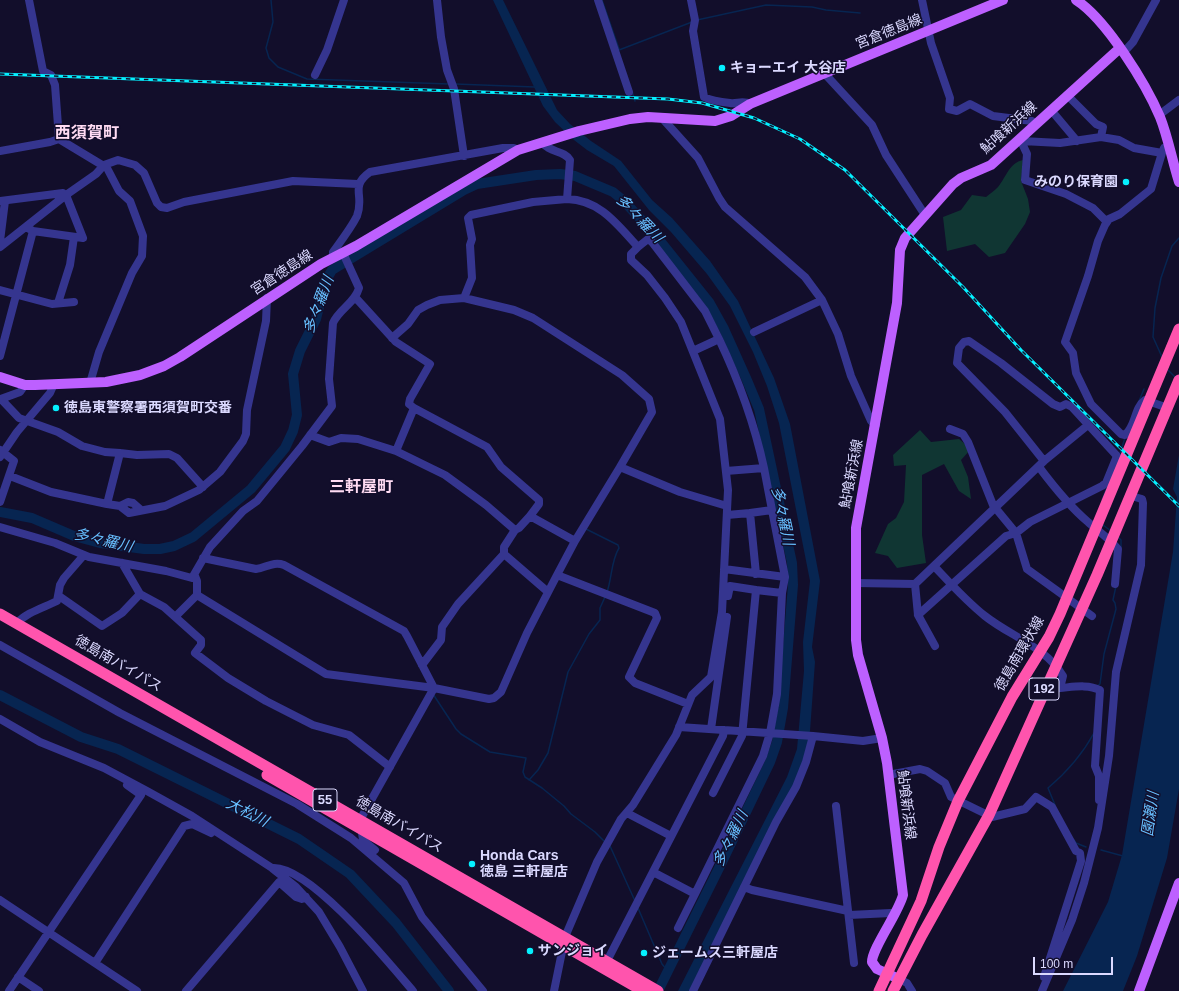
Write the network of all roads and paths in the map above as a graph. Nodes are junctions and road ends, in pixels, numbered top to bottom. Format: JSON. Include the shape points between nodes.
{"nodes":[{"id":1,"x":29,"y":0,"type":"edge"},
{"id":2,"x":344,"y":0,"type":"edge"},
{"id":3,"x":436,"y":0,"type":"edge"},
{"id":4,"x":598,"y":0,"type":"edge"},
{"id":5,"x":691,"y":0,"type":"edge"},
{"id":6,"x":922,"y":0,"type":"edge"},
{"id":7,"x":1003,"y":0,"type":"edge"},
{"id":8,"x":1156,"y":0,"type":"edge"},
{"id":9,"x":1079,"y":1,"type":"edge"},
{"id":10,"x":928,"y":31,"type":"junction"},
{"id":11,"x":1121,"y":50,"type":"junction"},
{"id":12,"x":825,"y":74,"type":"junction"},
{"id":13,"x":315,"y":75,"type":"dead end"},
{"id":14,"x":629,"y":92,"type":"dead end"},
{"id":15,"x":1067,"y":95,"type":"junction"},
{"id":16,"x":1179,"y":100,"type":"edge"},
{"id":17,"x":750,"y":104,"type":"junction"},
{"id":18,"x":1051,"y":110,"type":"junction"},
{"id":19,"x":1159,"y":115,"type":"junction"},
{"id":20,"x":662,"y":118,"type":"junction"},
{"id":21,"x":1036,"y":123,"type":"junction"},
{"id":22,"x":1101,"y":137,"type":"junction"},
{"id":23,"x":59,"y":139,"type":"junction"},
{"id":24,"x":1021,"y":140,"type":"junction"},
{"id":25,"x":1077,"y":141,"type":"junction"},
{"id":26,"x":542,"y":142,"type":"junction"},
{"id":27,"x":1165,"y":149,"type":"junction"},
{"id":28,"x":518,"y":150,"type":"junction"},
{"id":29,"x":0,"y":151,"type":"edge"},
{"id":30,"x":464,"y":156,"type":"junction"},
{"id":31,"x":104,"y":165,"type":"junction"},
{"id":32,"x":1179,"y":182,"type":"edge"},
{"id":33,"x":358,"y":184,"type":"junction"},
{"id":34,"x":66,"y":194,"type":"junction"},
{"id":35,"x":567,"y":199,"type":"junction"},
{"id":36,"x":3,"y":201,"type":"edge"},
{"id":37,"x":925,"y":215,"type":"junction"},
{"id":38,"x":1106,"y":222,"type":"junction"},
{"id":39,"x":30,"y":229,"type":"junction"},
{"id":40,"x":74,"y":237,"type":"junction"},
{"id":41,"x":1,"y":247,"type":"edge"},
{"id":42,"x":638,"y":247,"type":"junction"},
{"id":43,"x":343,"y":254,"type":"junction"},
{"id":44,"x":333,"y":258,"type":"junction"},
{"id":45,"x":0,"y":290,"type":"edge"},
{"id":46,"x":17,"y":295,"type":"junction"},
{"id":47,"x":355,"y":297,"type":"junction"},
{"id":48,"x":267,"y":298,"type":"junction"},
{"id":49,"x":464,"y":298,"type":"junction"},
{"id":50,"x":822,"y":300,"type":"junction"},
{"id":51,"x":74,"y":302,"type":"dead end"},
{"id":52,"x":58,"y":304,"type":"junction"},
{"id":53,"x":1179,"y":329,"type":"edge"},
{"id":54,"x":754,"y":332,"type":"dead end"},
{"id":55,"x":392,"y":338,"type":"junction"},
{"id":56,"x":719,"y":339,"type":"junction"},
{"id":57,"x":693,"y":351,"type":"junction"},
{"id":58,"x":0,"y":356,"type":"edge"},
{"id":59,"x":0,"y":377,"type":"edge"},
{"id":60,"x":1179,"y":380,"type":"edge"},
{"id":61,"x":90,"y":383,"type":"junction"},
{"id":62,"x":54,"y":384,"type":"junction"},
{"id":63,"x":25,"y":385,"type":"junction"},
{"id":64,"x":0,"y":400,"type":"edge"},
{"id":65,"x":1148,"y":400,"type":"junction"},
{"id":66,"x":414,"y":408,"type":"junction"},
{"id":67,"x":1168,"y":408,"type":"junction"},
{"id":68,"x":26,"y":421,"type":"junction"},
{"id":69,"x":876,"y":425,"type":"junction"},
{"id":70,"x":1088,"y":425,"type":"junction"},
{"id":71,"x":950,"y":429,"type":"dead end"},
{"id":72,"x":310,"y":435,"type":"junction"},
{"id":73,"x":396,"y":451,"type":"junction"},
{"id":74,"x":1,"y":453,"type":"edge"},
{"id":75,"x":120,"y":453,"type":"junction"},
{"id":76,"x":1041,"y":464,"type":"junction"},
{"id":77,"x":620,"y":467,"type":"junction"},
{"id":78,"x":764,"y":468,"type":"junction"},
{"id":79,"x":726,"y":471,"type":"junction"},
{"id":80,"x":10,"y":476,"type":"junction"},
{"id":81,"x":203,"y":487,"type":"junction"},
{"id":82,"x":1131,"y":496,"type":"junction"},
{"id":83,"x":0,"y":502,"type":"edge"},
{"id":84,"x":1067,"y":502,"type":"junction"},
{"id":85,"x":106,"y":504,"type":"junction"},
{"id":86,"x":727,"y":506,"type":"junction"},
{"id":87,"x":995,"y":507,"type":"junction"},
{"id":88,"x":772,"y":510,"type":"junction"},
{"id":89,"x":750,"y":513,"type":"junction"},
{"id":90,"x":727,"y":515,"type":"junction"},
{"id":91,"x":530,"y":516,"type":"junction"},
{"id":92,"x":0,"y":527,"type":"edge"},
{"id":93,"x":1095,"y":528,"type":"junction"},
{"id":94,"x":515,"y":530,"type":"junction"},
{"id":95,"x":1016,"y":533,"type":"junction"},
{"id":96,"x":575,"y":541,"type":"junction"},
{"id":97,"x":1112,"y":541,"type":"junction"},
{"id":98,"x":504,"y":554,"type":"junction"},
{"id":99,"x":84,"y":555,"type":"junction"},
{"id":100,"x":203,"y":558,"type":"junction"},
{"id":101,"x":122,"y":563,"type":"junction"},
{"id":102,"x":934,"y":566,"type":"junction"},
{"id":103,"x":724,"y":570,"type":"junction"},
{"id":104,"x":756,"y":574,"type":"junction"},
{"id":105,"x":557,"y":575,"type":"junction"},
{"id":106,"x":195,"y":576,"type":"junction"},
{"id":107,"x":785,"y":577,"type":"junction"},
{"id":108,"x":856,"y":582,"type":"junction"},
{"id":109,"x":915,"y":584,"type":"junction"},
{"id":110,"x":1115,"y":584,"type":"dead end"},
{"id":111,"x":952,"y":585,"type":"junction"},
{"id":112,"x":756,"y":590,"type":"junction"},
{"id":113,"x":548,"y":592,"type":"junction"},
{"id":114,"x":782,"y":593,"type":"junction"},
{"id":115,"x":140,"y":594,"type":"junction"},
{"id":116,"x":197,"y":595,"type":"junction"},
{"id":117,"x":59,"y":596,"type":"junction"},
{"id":118,"x":1067,"y":597,"type":"junction"},
{"id":119,"x":1082,"y":609,"type":"junction"},
{"id":120,"x":0,"y":614,"type":"edge"},
{"id":121,"x":918,"y":615,"type":"junction"},
{"id":122,"x":176,"y":616,"type":"junction"},
{"id":123,"x":1092,"y":616,"type":"dead end"},
{"id":124,"x":0,"y":623,"type":"edge"},
{"id":125,"x":16,"y":624,"type":"junction"},
{"id":126,"x":0,"y":645,"type":"edge"},
{"id":127,"x":935,"y":646,"type":"dead end"},
{"id":128,"x":1040,"y":652,"type":"junction"},
{"id":129,"x":422,"y":665,"type":"junction"},
{"id":130,"x":1055,"y":665,"type":"junction"},
{"id":131,"x":716,"y":686,"type":"junction"},
{"id":132,"x":434,"y":688,"type":"junction"},
{"id":133,"x":688,"y":704,"type":"junction"},
{"id":134,"x":0,"y":719,"type":"edge"},
{"id":135,"x":681,"y":727,"type":"junction"},
{"id":136,"x":712,"y":729,"type":"junction"},
{"id":137,"x":724,"y":730,"type":"junction"},
{"id":138,"x":742,"y":731,"type":"junction"},
{"id":139,"x":772,"y":733,"type":"junction"},
{"id":140,"x":811,"y":736,"type":"junction"},
{"id":141,"x":882,"y":738,"type":"junction"},
{"id":142,"x":390,"y":768,"type":"junction"},
{"id":143,"x":117,"y":774,"type":"junction"},
{"id":144,"x":888,"y":775,"type":"junction"},
{"id":145,"x":713,"y":793,"type":"dead end"},
{"id":146,"x":958,"y":801,"type":"junction"},
{"id":147,"x":836,"y":806,"type":"dead end"},
{"id":148,"x":1101,"y":812,"type":"junction"},
{"id":149,"x":627,"y":813,"type":"junction"},
{"id":150,"x":989,"y":815,"type":"junction"},
{"id":151,"x":361,"y":825,"type":"junction"},
{"id":152,"x":220,"y":834,"type":"junction"},
{"id":153,"x":671,"y":836,"type":"junction"},
{"id":154,"x":384,"y":865,"type":"junction"},
{"id":155,"x":272,"y":868,"type":"junction"},
{"id":156,"x":653,"y":872,"type":"junction"},
{"id":157,"x":1179,"y":883,"type":"edge"},
{"id":158,"x":744,"y":887,"type":"junction"},
{"id":159,"x":695,"y":894,"type":"junction"},
{"id":160,"x":306,"y":896,"type":"junction"},
{"id":161,"x":0,"y":900,"type":"edge"},
{"id":162,"x":848,"y":913,"type":"junction"},
{"id":163,"x":895,"y":915,"type":"junction"},
{"id":164,"x":678,"y":928,"type":"dead end"},
{"id":165,"x":48,"y":932,"type":"junction"},
{"id":166,"x":564,"y":941,"type":"junction"},
{"id":167,"x":607,"y":961,"type":"junction"},
{"id":168,"x":95,"y":963,"type":"junction"},
{"id":169,"x":854,"y":963,"type":"dead end"},
{"id":170,"x":887,"y":974,"type":"junction"},
{"id":171,"x":18,"y":977,"type":"junction"},
{"id":172,"x":899,"y":979,"type":"junction"},
{"id":173,"x":650,"y":989,"type":"edge"},
{"id":174,"x":9,"y":991,"type":"edge"},
{"id":175,"x":39,"y":991,"type":"edge"},
{"id":176,"x":137,"y":991,"type":"edge"},
{"id":177,"x":186,"y":991,"type":"edge"},
{"id":178,"x":363,"y":991,"type":"edge"},
{"id":179,"x":413,"y":991,"type":"edge"},
{"id":180,"x":483,"y":991,"type":"edge"},
{"id":181,"x":554,"y":991,"type":"edge"},
{"id":182,"x":693,"y":991,"type":"edge"},
{"id":183,"x":879,"y":991,"type":"edge"},
{"id":184,"x":893,"y":991,"type":"edge"},
{"id":185,"x":912,"y":991,"type":"edge"},
{"id":186,"x":1042,"y":991,"type":"edge"},
{"id":187,"x":1139,"y":991,"type":"edge"}],
"edges":[{"from":1,"to":23,"type":"street","via":[[43,71],[51,75],[55,85]]},
{"from":2,"to":13,"type":"street","via":[[327,50]]},
{"from":3,"to":30,"type":"street"},
{"from":4,"to":14,"type":"street"},
{"from":5,"to":17,"type":"street","via":[[704,97],[710,101],[744,101]]},
{"from":6,"to":10,"type":"street"},
{"from":7,"to":10,"type":"main road","name":"宮倉徳島線"},
{"from":8,"to":11,"type":"street","via":[[1133,42]]},
{"from":9,"to":11,"type":"main road","via":[[1093,14]]},
{"from":10,"to":12,"type":"main road","name":"宮倉徳島線"},
{"from":10,"to":21,"type":"street","via":[[950,98],[949,109],[957,111],[970,104],[993,116]]},
{"from":11,"to":15,"type":"main road","name":"鮎喰新浜線"},
{"from":11,"to":19,"type":"main road"},
{"from":12,"to":17,"type":"main road","name":"宮倉徳島線"},
{"from":12,"to":37,"type":"street","via":[[872,125],[886,155]]},
{"from":15,"to":18,"type":"main road","name":"鮎喰新浜線"},
{"from":15,"to":22,"type":"street","via":[[1096,124],[1103,127]]},
{"from":16,"to":19,"type":"street"},
{"from":17,"to":20,"type":"main road","name":"宮倉徳島線","via":[[731,116],[715,121]]},
{"from":18,"to":21,"type":"main road","name":"鮎喰新浜線"},
{"from":18,"to":25,"type":"street"},
{"from":19,"to":27,"type":"main road"},
{"from":20,"to":26,"type":"main road","name":"宮倉徳島線","via":[[630,119]]},
{"from":20,"to":50,"type":"street","via":[[698,158],[725,207],[806,277]]},
{"from":21,"to":24,"type":"main road","name":"鮎喰新浜線"},
{"from":22,"to":25,"type":"street"},
{"from":22,"to":27,"type":"street","via":[[1118,140],[1140,150]]},
{"from":23,"to":29,"type":"street"},
{"from":23,"to":31,"type":"street"},
{"from":24,"to":25,"type":"street","via":[[1060,143]]},
{"from":24,"to":37,"type":"main road","name":"鮎喰新浜線","via":[[991,164],[953,184]]},
{"from":24,"to":38,"type":"street","via":[[1027,154],[1025,180],[1066,194],[1093,208]]},
{"from":26,"to":28,"type":"main road","name":"宮倉徳島線"},
{"from":26,"to":35,"type":"street","via":[[548,148],[568,157],[570,169]]},
{"from":27,"to":32,"type":"main road"},
{"from":27,"to":38,"type":"street","via":[[1151,189]]},
{"from":28,"to":30,"type":"street","via":[[503,148]]},
{"from":28,"to":43,"type":"main road","name":"宮倉徳島線"},
{"from":30,"to":33,"type":"street","via":[[370,172],[361,178]]},
{"from":31,"to":33,"type":"street","via":[[118,160],[135,165],[144,173],[157,203],[167,208],[184,202],[293,181]]},
{"from":31,"to":34,"type":"street","via":[[96,174]]},
{"from":31,"to":61,"type":"street","via":[[119,191],[130,201],[144,241],[142,256],[132,273],[99,352]]},
{"from":33,"to":44,"type":"street","via":[[360,205],[357,216],[333,252]]},
{"from":34,"to":36,"type":"street"},
{"from":34,"to":39,"type":"street"},
{"from":34,"to":40,"type":"street","via":[[83,238]]},
{"from":35,"to":42,"type":"street","via":[[581,200],[610,216]]},
{"from":35,"to":49,"type":"street","via":[[533,202],[471,215],[468,218],[472,239],[472,278]]},
{"from":36,"to":41,"type":"street"},
{"from":37,"to":69,"type":"main road","name":"鮎喰新浜線","via":[[905,238],[900,250],[897,303]]},
{"from":38,"to":65,"type":"street","via":[[1065,342],[1073,353],[1076,373],[1091,404],[1121,434],[1125,435],[1129,431],[1140,403]]},
{"from":39,"to":40,"type":"street"},
{"from":39,"to":41,"type":"street"},
{"from":39,"to":46,"type":"street"},
{"from":40,"to":52,"type":"street","via":[[70,265]]},
{"from":42,"to":56,"type":"street","via":[[648,239],[652,242],[705,311]]},
{"from":42,"to":57,"type":"street","via":[[631,254],[631,260],[665,298],[683,327]]},
{"from":43,"to":44,"type":"main road","name":"宮倉徳島線"},
{"from":43,"to":47,"type":"street","via":[[359,288]]},
{"from":44,"to":48,"type":"main road","name":"宮倉徳島線"},
{"from":45,"to":46,"type":"street"},
{"from":46,"to":52,"type":"street"},
{"from":46,"to":58,"type":"street"},
{"from":47,"to":55,"type":"street"},
{"from":47,"to":72,"type":"street","via":[[337,316],[334,323],[329,379],[332,402],[329,411]]},
{"from":48,"to":61,"type":"main road","name":"宮倉徳島線","via":[[164,366],[127,379]]},
{"from":48,"to":81,"type":"street","via":[[266,321],[247,410],[246,434],[220,472]]},
{"from":49,"to":55,"type":"street","via":[[440,300],[427,305],[418,310],[408,324]]},
{"from":49,"to":77,"type":"street","via":[[514,310],[533,318],[622,375],[649,399],[652,412]]},
{"from":50,"to":54,"type":"street"},
{"from":50,"to":69,"type":"street","via":[[838,334],[851,376],[871,421]]},
{"from":51,"to":52,"type":"street"},
{"from":53,"to":65,"type":"highway","name":"徳島南環状線","number":"192"},
{"from":55,"to":66,"type":"street","via":[[430,364],[410,399],[409,404]]},
{"from":56,"to":57,"type":"street"},
{"from":56,"to":78,"type":"street","via":[[739,380]]},
{"from":57,"to":79,"type":"street","via":[[720,419]]},
{"from":59,"to":63,"type":"main road","name":"宮倉徳島線"},
{"from":60,"to":67,"type":"highway","number":"192"},
{"from":61,"to":62,"type":"main road","name":"宮倉徳島線"},
{"from":62,"to":63,"type":"main road","name":"宮倉徳島線"},
{"from":62,"to":68,"type":"street","via":[[50,393]]},
{"from":63,"to":64,"type":"street","via":[[20,392]]},
{"from":64,"to":68,"type":"street","via":[[19,418]]},
{"from":65,"to":67,"type":"street"},
{"from":65,"to":93,"type":"highway","name":"徳島南環状線","number":"192"},
{"from":66,"to":73,"type":"street"},
{"from":66,"to":91,"type":"street","via":[[487,447],[501,467],[539,500]]},
{"from":67,"to":82,"type":"highway","number":"192"},
{"from":68,"to":74,"type":"street"},
{"from":68,"to":75,"type":"street","via":[[58,432],[82,446]]},
{"from":69,"to":108,"type":"main road","name":"鮎喰新浜線","via":[[858,515]]},
{"from":70,"to":76,"type":"street"},
{"from":70,"to":76,"type":"street","via":[[1072,407],[1066,404],[1060,407],[1053,404],[1002,363],[969,341],[964,342],[959,348],[957,364],[1005,412]]},
{"from":70,"to":84,"type":"street","via":[[1117,456],[1106,482]]},
{"from":71,"to":87,"type":"street","via":[[963,434],[968,442]]},
{"from":72,"to":73,"type":"street","via":[[329,442],[341,438],[358,439]]},
{"from":72,"to":100,"type":"street","via":[[257,501],[243,512]]},
{"from":73,"to":94,"type":"street","via":[[445,475]]},
{"from":74,"to":80,"type":"street","via":[[14,461]]},
{"from":75,"to":81,"type":"street","via":[[169,454],[176,458]]},
{"from":75,"to":85,"type":"street"},
{"from":76,"to":84,"type":"street"},
{"from":76,"to":87,"type":"street"},
{"from":77,"to":86,"type":"street","via":[[680,492]]},
{"from":77,"to":96,"type":"street"},
{"from":78,"to":79,"type":"street"},
{"from":78,"to":88,"type":"street"},
{"from":79,"to":86,"type":"street"},
{"from":80,"to":83,"type":"street"},
{"from":80,"to":85,"type":"street","via":[[50,492]]},
{"from":81,"to":85,"type":"street","via":[[194,494],[165,506],[141,510],[134,503],[128,502],[120,506]]},
{"from":82,"to":97,"type":"highway","number":"192"},
{"from":82,"to":148,"type":"street","via":[[1142,499],[1143,503],[1141,565],[1116,672]]},
{"from":84,"to":93,"type":"street"},
{"from":84,"to":95,"type":"street","via":[[1030,522]]},
{"from":86,"to":90,"type":"street"},
{"from":87,"to":95,"type":"street"},
{"from":87,"to":102,"type":"street"},
{"from":88,"to":89,"type":"street"},
{"from":88,"to":107,"type":"street"},
{"from":89,"to":90,"type":"street"},
{"from":89,"to":104,"type":"street"},
{"from":90,"to":103,"type":"street"},
{"from":91,"to":94,"type":"street"},
{"from":91,"to":96,"type":"street"},
{"from":92,"to":99,"type":"street","via":[[62,545]]},
{"from":93,"to":97,"type":"street"},
{"from":93,"to":118,"type":"highway","name":"徳島南環状線","number":"192"},
{"from":94,"to":98,"type":"street","via":[[504,547]]},
{"from":95,"to":111,"type":"street","via":[[997,542]]},
{"from":95,"to":118,"type":"street","via":[[1027,569]]},
{"from":96,"to":105,"type":"street"},
{"from":97,"to":110,"type":"street","via":[[1118,549]]},
{"from":97,"to":119,"type":"highway","number":"192"},
{"from":98,"to":113,"type":"street"},
{"from":98,"to":129,"type":"street","via":[[458,604],[442,627],[441,640]]},
{"from":99,"to":101,"type":"street"},
{"from":99,"to":117,"type":"street","via":[[64,578],[58,591]]},
{"from":100,"to":106,"type":"street"},
{"from":100,"to":129,"type":"street","via":[[256,569],[274,564],[284,565],[404,631]]},
{"from":101,"to":106,"type":"street","via":[[192,578]]},
{"from":101,"to":115,"type":"street"},
{"from":102,"to":109,"type":"street"},
{"from":102,"to":111,"type":"street"},
{"from":103,"to":104,"type":"street"},
{"from":103,"to":133,"type":"street","via":[[722,612],[712,672],[707,682],[695,691]]},
{"from":104,"to":107,"type":"street"},
{"from":105,"to":113,"type":"street"},
{"from":105,"to":133,"type":"street","via":[[655,613],[657,618],[629,677],[636,683]]},
{"from":106,"to":116,"type":"street"},
{"from":107,"to":114,"type":"street"},
{"from":108,"to":109,"type":"street"},
{"from":108,"to":141,"type":"main road","name":"鮎喰新浜線","via":[[858,655]]},
{"from":109,"to":121,"type":"street"},
{"from":111,"to":121,"type":"street"},
{"from":111,"to":128,"type":"street","via":[[986,617]]},
{"from":112,"to":114,"type":"street"},
{"from":112,"to":131,"type":"street","via":[[729,587],[726,632]]},
{"from":112,"to":138,"type":"street"},
{"from":113,"to":132,"type":"street","via":[[498,696],[489,699]]},
{"from":114,"to":139,"type":"street","via":[[777,694]]},
{"from":115,"to":117,"type":"street","via":[[122,613],[102,626]]},
{"from":115,"to":122,"type":"street","via":[[159,603]]},
{"from":116,"to":122,"type":"street"},
{"from":116,"to":132,"type":"street","via":[[322,672]]},
{"from":117,"to":125,"type":"street","via":[[57,601],[24,616]]},
{"from":118,"to":119,"type":"street"},
{"from":118,"to":128,"type":"highway","name":"徳島南環状線","number":"192"},
{"from":119,"to":123,"type":"street"},
{"from":119,"to":130,"type":"highway","number":"192"},
{"from":120,"to":125,"type":"highway","name":"徳島南バイパス","number":"55"},
{"from":121,"to":127,"type":"street"},
{"from":122,"to":142,"type":"street","via":[[201,640],[201,645],[195,653],[228,678],[256,696],[313,725],[349,735]]},
{"from":124,"to":151,"type":"highway","name":"徳島南バイパス","number":"55"},
{"from":125,"to":151,"type":"highway","name":"徳島南バイパス","number":"55"},
{"from":126,"to":154,"type":"street","via":[[120,713],[297,804],[351,838]]},
{"from":128,"to":130,"type":"street"},
{"from":128,"to":146,"type":"highway","name":"徳島南環状線","number":"192","via":[[1012,697]]},
{"from":129,"to":132,"type":"street"},
{"from":130,"to":148,"type":"street","via":[[1063,676],[1060,688],[1080,686],[1100,690],[1095,766],[1099,776],[1098,810]]},
{"from":130,"to":150,"type":"highway","number":"192"},
{"from":131,"to":135,"type":"street","via":[[696,695]]},
{"from":131,"to":136,"type":"street"},
{"from":132,"to":142,"type":"street"},
{"from":133,"to":135,"type":"street"},
{"from":134,"to":143,"type":"street","via":[[40,742]]},
{"from":135,"to":136,"type":"street"},
{"from":135,"to":149,"type":"street"},
{"from":136,"to":137,"type":"street"},
{"from":137,"to":138,"type":"street"},
{"from":137,"to":153,"type":"street"},
{"from":138,"to":139,"type":"street"},
{"from":138,"to":145,"type":"street","via":[[742,736]]},
{"from":139,"to":140,"type":"street"},
{"from":139,"to":159,"type":"street","via":[[755,774]]},
{"from":140,"to":141,"type":"street","via":[[863,741]]},
{"from":140,"to":158,"type":"street","via":[[802,775]]},
{"from":141,"to":144,"type":"main road","name":"鮎喰新浜線"},
{"from":142,"to":151,"type":"street"},
{"from":143,"to":152,"type":"street"},
{"from":143,"to":165,"type":"street","via":[[116,778],[141,795]]},
{"from":144,"to":146,"type":"street","via":[[920,769],[927,771],[939,778],[948,788],[951,797]]},
{"from":144,"to":163,"type":"main road","name":"鮎喰新浜線","via":[[903,895]]},
{"from":146,"to":150,"type":"street"},
{"from":146,"to":170,"type":"highway","name":"徳島南環状線","number":"192","via":[[921,901]]},
{"from":147,"to":162,"type":"street"},
{"from":148,"to":186,"type":"street","via":[[1077,905]]},
{"from":149,"to":153,"type":"street"},
{"from":149,"to":166,"type":"street","via":[[605,846]]},
{"from":150,"to":172,"type":"highway","number":"192"},
{"from":150,"to":186,"type":"street","via":[[997,817],[1025,809],[1036,797],[1052,807],[1076,852],[1081,856],[1040,988]]},
{"from":151,"to":154,"type":"street","via":[[363,840],[383,857]]},
{"from":151,"to":166,"type":"highway","name":"徳島南バイパス","number":"55"},
{"from":152,"to":155,"type":"street"},
{"from":152,"to":168,"type":"street","via":[[216,836],[192,824],[184,826]]},
{"from":153,"to":156,"type":"street"},
{"from":154,"to":180,"type":"street","via":[[404,883],[422,916]]},
{"from":155,"to":160,"type":"street"},
{"from":155,"to":179,"type":"street","via":[[283,870],[311,885],[338,908]]},
{"from":156,"to":159,"type":"street"},
{"from":156,"to":167,"type":"street"},
{"from":157,"to":187,"type":"main road"},
{"from":158,"to":162,"type":"street"},
{"from":158,"to":182,"type":"street"},
{"from":159,"to":164,"type":"street"},
{"from":160,"to":177,"type":"street","via":[[296,897],[279,882]]},
{"from":160,"to":178,"type":"street","via":[[329,926]]},
{"from":161,"to":165,"type":"street"},
{"from":162,"to":163,"type":"street"},
{"from":162,"to":169,"type":"street"},
{"from":163,"to":170,"type":"main road","name":"鮎喰新浜線","via":[[872,958],[877,969]]},
{"from":165,"to":168,"type":"street"},
{"from":165,"to":171,"type":"street"},
{"from":166,"to":167,"type":"highway","name":"徳島南バイパス","number":"55"},
{"from":166,"to":173,"type":"highway","name":"徳島南バイパス","number":"55"},
{"from":166,"to":181,"type":"street"},
{"from":167,"to":173,"type":"highway","name":"徳島南バイパス","number":"55"},
{"from":168,"to":176,"type":"street"},
{"from":170,"to":172,"type":"main road","name":"鮎喰新浜線"},
{"from":170,"to":183,"type":"highway","name":"徳島南環状線","number":"192"},
{"from":171,"to":174,"type":"street"},
{"from":171,"to":175,"type":"street"},
{"from":172,"to":184,"type":"highway","number":"192"},
{"from":172,"to":185,"type":"street","via":[[907,983]]}]}
